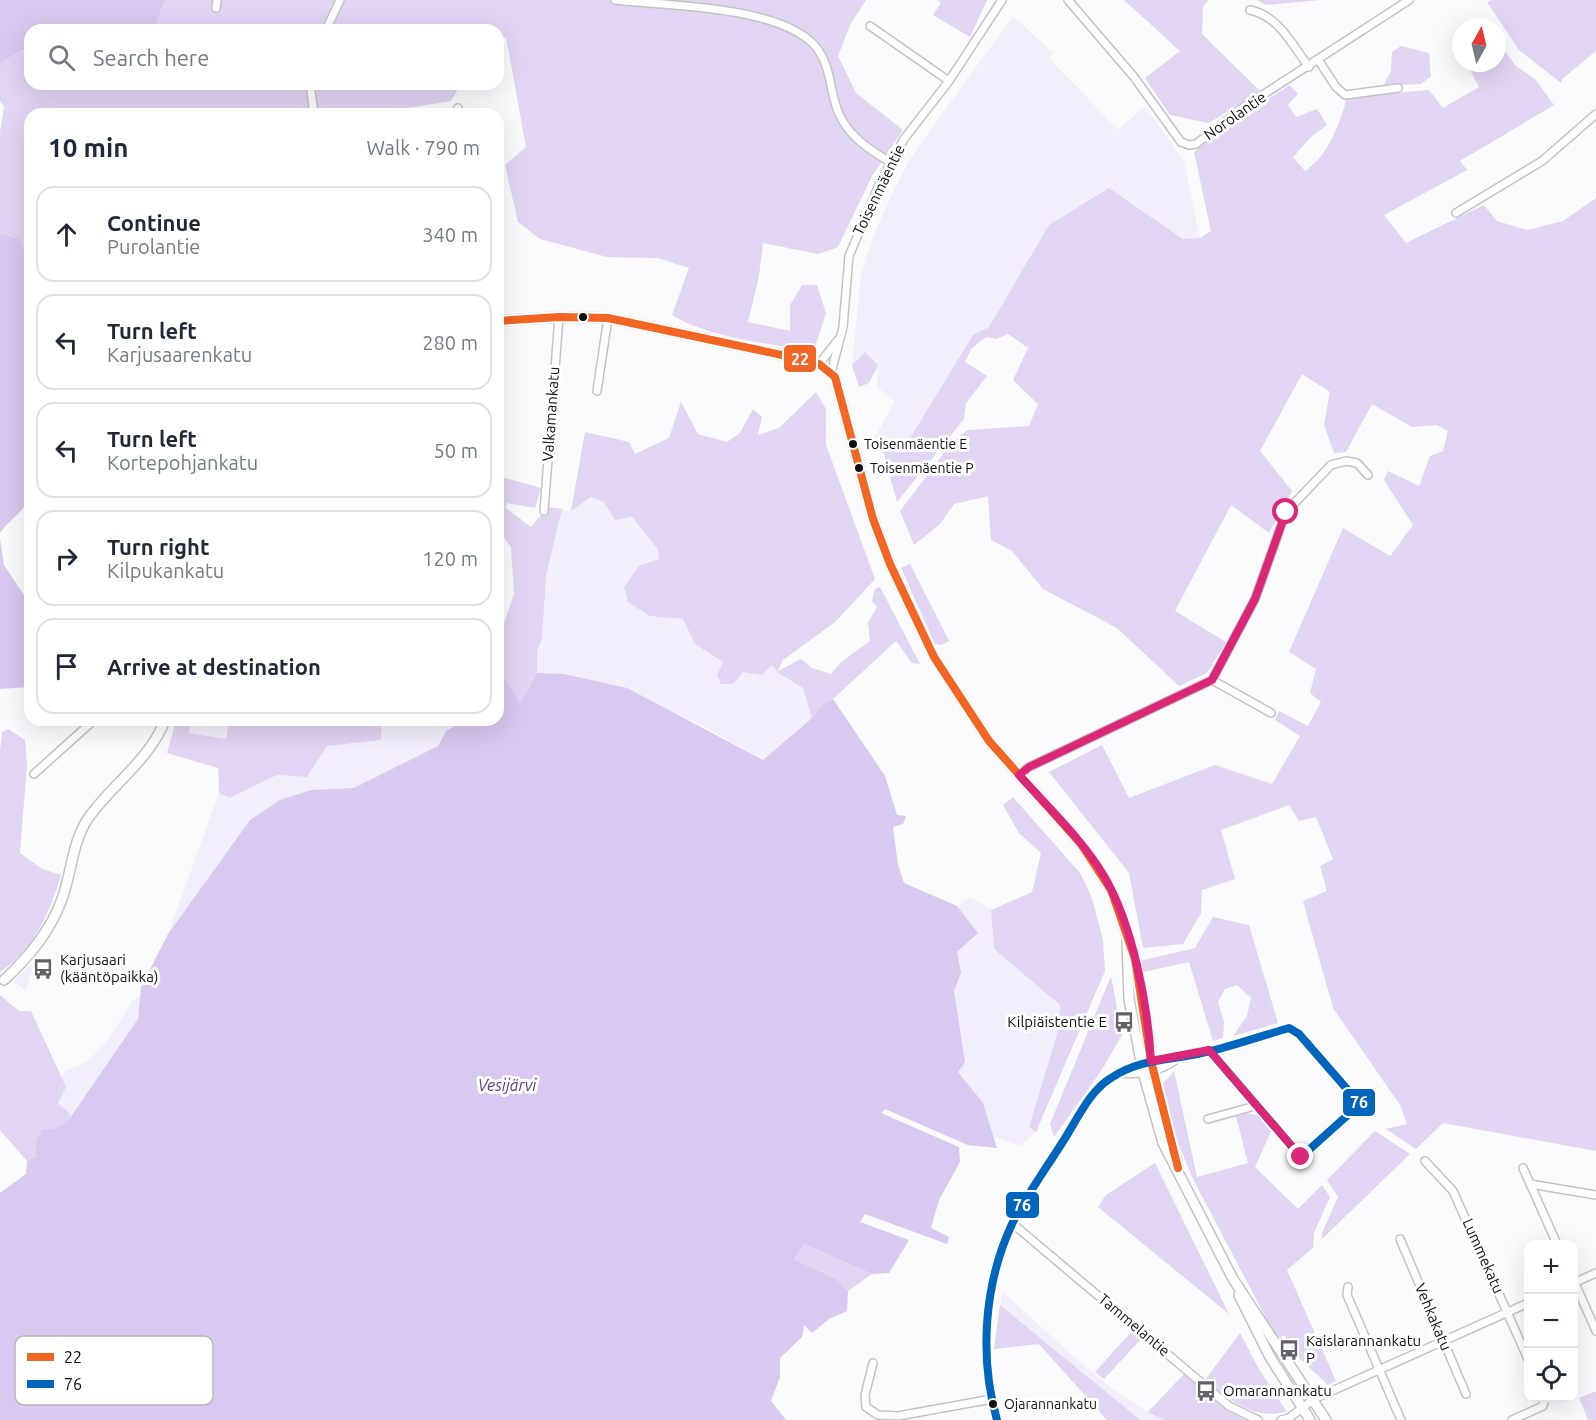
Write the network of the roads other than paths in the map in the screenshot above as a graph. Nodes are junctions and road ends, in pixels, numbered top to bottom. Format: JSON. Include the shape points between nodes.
{"nodes":[{"id":1,"x":340,"y":0,"type":"edge"},
{"id":2,"x":615,"y":0,"type":"edge"},
{"id":3,"x":1002,"y":0,"type":"edge"},
{"id":4,"x":1068,"y":0,"type":"edge"},
{"id":5,"x":1410,"y":0,"type":"edge"},
{"id":6,"x":1251,"y":10,"type":"dead end"},
{"id":7,"x":329,"y":24,"type":"edge"},
{"id":8,"x":870,"y":26,"type":"dead end"},
{"id":9,"x":1319,"y":61,"type":"junction"},
{"id":10,"x":1309,"y":67,"type":"junction"},
{"id":11,"x":949,"y":81,"type":"junction"},
{"id":12,"x":1398,"y":88,"type":"dead end"},
{"id":13,"x":311,"y":90,"type":"edge"},
{"id":14,"x":313,"y":108,"type":"edge"},
{"id":15,"x":1596,"y":114,"type":"edge"},
{"id":16,"x":890,"y":162,"type":"junction"},
{"id":17,"x":1456,"y":213,"type":"dead end"},
{"id":18,"x":558,"y":317,"type":"junction"},
{"id":19,"x":608,"y":318,"type":"junction"},
{"id":20,"x":504,"y":321,"type":"edge"},
{"id":21,"x":840,"y":338,"type":"junction"},
{"id":22,"x":819,"y":364,"type":"junction"},
{"id":23,"x":831,"y":373,"type":"junction"},
{"id":24,"x":597,"y":391,"type":"dead end"},
{"id":25,"x":1368,"y":475,"type":"dead end"},
{"id":26,"x":544,"y":512,"type":"dead end"},
{"id":27,"x":1212,"y":680,"type":"junction"},
{"id":28,"x":1271,"y":714,"type":"dead end"},
{"id":29,"x":86,"y":726,"type":"edge"},
{"id":30,"x":162,"y":726,"type":"edge"},
{"id":31,"x":34,"y":774,"type":"dead end"},
{"id":32,"x":1019,"y":775,"type":"junction"},
{"id":33,"x":1127,"y":935,"type":"junction"},
{"id":34,"x":2,"y":981,"type":"edge"},
{"id":35,"x":1209,"y":1050,"type":"junction"},
{"id":36,"x":1147,"y":1067,"type":"junction"},
{"id":37,"x":1255,"y":1106,"type":"junction"},
{"id":38,"x":1208,"y":1119,"type":"dead end"},
{"id":39,"x":1425,"y":1161,"type":"dead end"},
{"id":40,"x":1522,"y":1168,"type":"dead end"},
{"id":41,"x":1530,"y":1184,"type":"junction"},
{"id":42,"x":1596,"y":1195,"type":"edge"},
{"id":43,"x":1013,"y":1224,"type":"junction"},
{"id":44,"x":1400,"y":1239,"type":"dead end"},
{"id":45,"x":1555,"y":1240,"type":"edge"},
{"id":46,"x":1596,"y":1273,"type":"edge"},
{"id":47,"x":1233,"y":1279,"type":"junction"},
{"id":48,"x":1578,"y":1280,"type":"edge"},
{"id":49,"x":1348,"y":1287,"type":"dead end"},
{"id":50,"x":1578,"y":1291,"type":"edge"},
{"id":51,"x":1524,"y":1305,"type":"edge"},
{"id":52,"x":1508,"y":1312,"type":"junction"},
{"id":53,"x":1596,"y":1331,"type":"edge"},
{"id":54,"x":1443,"y":1341,"type":"junction"},
{"id":55,"x":1524,"y":1350,"type":"edge"},
{"id":56,"x":873,"y":1363,"type":"dead end"},
{"id":57,"x":1377,"y":1370,"type":"junction"},
{"id":58,"x":1467,"y":1394,"type":"dead end"},
{"id":59,"x":992,"y":1398,"type":"junction"},
{"id":60,"x":1314,"y":1400,"type":"junction"},
{"id":61,"x":1544,"y":1402,"type":"edge"},
{"id":62,"x":1302,"y":1408,"type":"junction"},
{"id":63,"x":997,"y":1420,"type":"edge"},
{"id":64,"x":1258,"y":1420,"type":"edge"},
{"id":65,"x":1281,"y":1420,"type":"edge"},
{"id":66,"x":1310,"y":1420,"type":"edge"},
{"id":67,"x":1326,"y":1420,"type":"edge"},
{"id":68,"x":1401,"y":1420,"type":"edge"},
{"id":69,"x":1512,"y":1420,"type":"edge"}],
"edges":[{"from":1,"to":7,"type":"street"},
{"from":2,"to":16,"type":"street","via":[[732,12],[797,30],[819,51],[830,75],[840,116],[853,136]]},
{"from":3,"to":11,"type":"street","name":"Toisenmäentie"},
{"from":4,"to":10,"type":"street","name":"Norolantie","via":[[1134,77],[1181,142],[1189,145]]},
{"from":5,"to":9,"type":"street","name":"Norolantie"},
{"from":6,"to":10,"type":"street","via":[[1264,13],[1276,23]]},
{"from":8,"to":11,"type":"street"},
{"from":9,"to":10,"type":"street","name":"Norolantie"},
{"from":9,"to":12,"type":"street","via":[[1345,95]]},
{"from":11,"to":16,"type":"street","name":"Toisenmäentie"},
{"from":13,"to":14,"type":"street"},
{"from":15,"to":17,"type":"street","via":[[1542,161]]},
{"from":16,"to":21,"type":"street","name":"Toisenmäentie","via":[[849,256]]},
{"from":18,"to":19,"type":"street"},
{"from":18,"to":20,"type":"street"},
{"from":18,"to":26,"type":"street","name":"Valkamankatu"},
{"from":19,"to":22,"type":"street"},
{"from":19,"to":24,"type":"street"},
{"from":21,"to":22,"type":"street"},
{"from":21,"to":23,"type":"street","name":"Toisenmäentie"},
{"from":22,"to":23,"type":"street"},
{"from":23,"to":32,"type":"street","via":[[873,519],[917,622],[953,688],[989,741]]},
{"from":25,"to":27,"type":"street","via":[[1357,462],[1340,461],[1294,501],[1278,531],[1247,615]]},
{"from":27,"to":28,"type":"street"},
{"from":27,"to":32,"type":"street"},
{"from":29,"to":31,"type":"street"},
{"from":30,"to":34,"type":"street","via":[[89,818],[76,846],[62,898],[42,941]]},
{"from":32,"to":33,"type":"street","via":[[1100,869],[1118,905]]},
{"from":33,"to":36,"type":"street","via":[[1142,992]]},
{"from":33,"to":36,"type":"street","via":[[1129,999]]},
{"from":35,"to":36,"type":"street","via":[[1178,1058],[1162,1068]]},
{"from":35,"to":37,"type":"street"},
{"from":35,"to":37,"type":"street","via":[[1289,1028],[1299,1034],[1359,1104],[1301,1157]]},
{"from":36,"to":43,"type":"street","via":[[1118,1073],[1101,1086]]},
{"from":36,"to":47,"type":"street","via":[[1163,1143]]},
{"from":37,"to":38,"type":"street"},
{"from":39,"to":52,"type":"street","name":"Lummekatu","via":[[1454,1191]]},
{"from":40,"to":41,"type":"street"},
{"from":41,"to":42,"type":"street"},
{"from":41,"to":45,"type":"street"},
{"from":43,"to":59,"type":"street","via":[[990,1298],[987,1358]]},
{"from":43,"to":64,"type":"street","name":"Tammelantie","via":[[1229,1406]]},
{"from":44,"to":54,"type":"street","name":"Vehkakatu"},
{"from":46,"to":48,"type":"street"},
{"from":47,"to":60,"type":"street"},
{"from":47,"to":62,"type":"street","via":[[1245,1312]]},
{"from":49,"to":57,"type":"street","via":[[1347,1294]]},
{"from":50,"to":53,"type":"street"},
{"from":51,"to":52,"type":"street"},
{"from":52,"to":54,"type":"street"},
{"from":52,"to":55,"type":"street","name":"Lummekatu"},
{"from":54,"to":57,"type":"street"},
{"from":54,"to":58,"type":"street","name":"Vehkakatu"},
{"from":56,"to":59,"type":"street","via":[[866,1407],[878,1415],[898,1416]]},
{"from":57,"to":60,"type":"street"},
{"from":57,"to":68,"type":"street"},
{"from":59,"to":63,"type":"street"},
{"from":60,"to":62,"type":"street"},
{"from":60,"to":67,"type":"street"},
{"from":61,"to":69,"type":"street","via":[[1543,1407]]},
{"from":62,"to":65,"type":"street"},
{"from":62,"to":66,"type":"street"}]}
